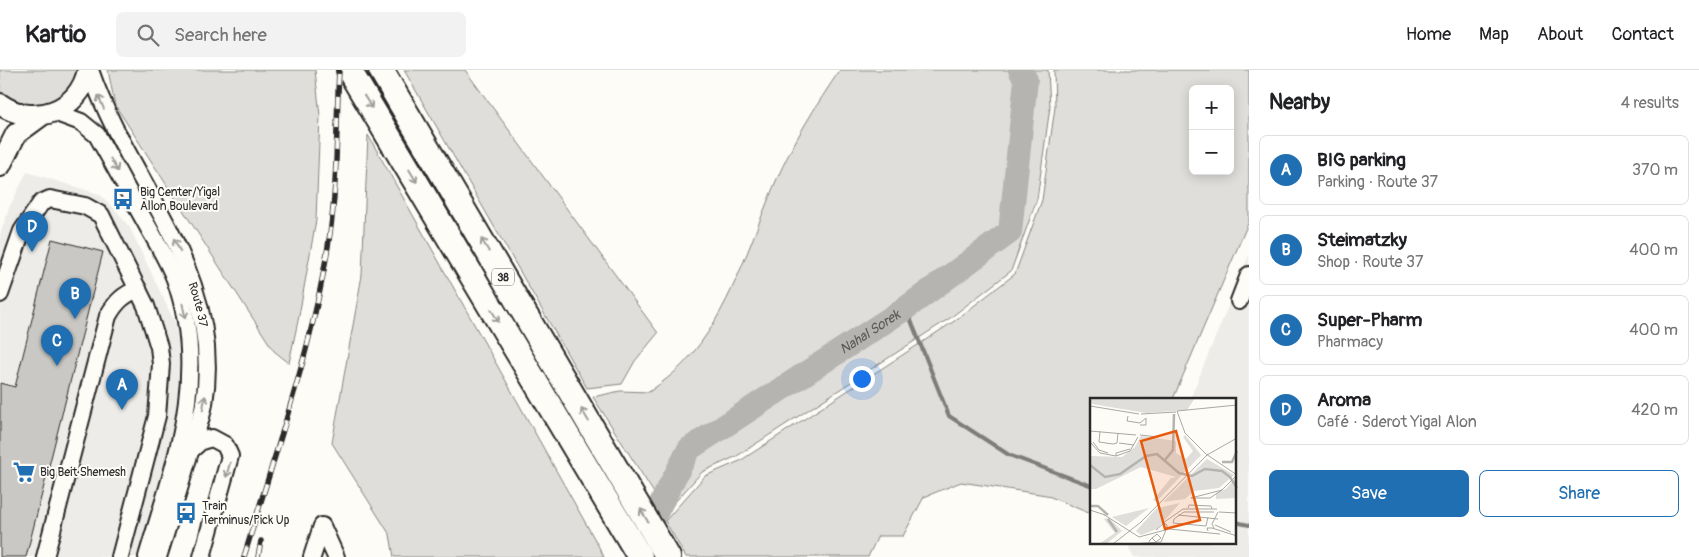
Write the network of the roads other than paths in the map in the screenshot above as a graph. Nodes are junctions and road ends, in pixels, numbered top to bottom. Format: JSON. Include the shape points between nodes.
{"nodes":[{"id":1,"x":89,"y":70,"type":"edge"},
{"id":2,"x":348,"y":70,"type":"edge"},
{"id":3,"x":381,"y":70,"type":"edge"},
{"id":4,"x":0,"y":104,"type":"edge"},
{"id":5,"x":48,"y":113,"type":"junction"},
{"id":6,"x":0,"y":166,"type":"edge"},
{"id":7,"x":14,"y":252,"type":"junction"},
{"id":8,"x":0,"y":269,"type":"edge"},
{"id":9,"x":1249,"y":275,"type":"edge"},
{"id":10,"x":138,"y":289,"type":"junction"},
{"id":11,"x":0,"y":294,"type":"edge"},
{"id":12,"x":1239,"y":301,"type":"dead end"},
{"id":13,"x":191,"y":450,"type":"junction"},
{"id":14,"x":45,"y":557,"type":"edge"},
{"id":15,"x":120,"y":557,"type":"edge"},
{"id":16,"x":147,"y":557,"type":"edge"},
{"id":17,"x":158,"y":557,"type":"edge"},
{"id":18,"x":202,"y":557,"type":"edge"},
{"id":19,"x":312,"y":557,"type":"edge"},
{"id":20,"x":336,"y":557,"type":"edge"},
{"id":21,"x":640,"y":557,"type":"edge"},
{"id":22,"x":668,"y":557,"type":"edge"}],
"edges":[{"from":1,"to":5,"type":"main road","via":[[75,97]]},
{"from":13,"to":1,"type":"street","name":"Route 37","one_way":true,"via":[[206,389],[205,333],[197,291],[180,249],[105,111]]},
{"from":2,"to":21,"type":"highway","number":"38","one_way":true},
{"from":22,"to":3,"type":"highway","number":"38","one_way":true},
{"from":4,"to":5,"type":"main road","via":[[18,113]]},
{"from":5,"to":6,"type":"main road","via":[[16,134]]},
{"from":5,"to":16,"type":"street","name":"Route 37","one_way":true,"via":[[81,122],[98,136],[167,261],[183,306],[190,351],[186,422]]},
{"from":7,"to":8,"type":"street"},
{"from":7,"to":10,"type":"street","via":[[22,231],[41,202],[50,199],[85,206],[102,215]]},
{"from":7,"to":11,"type":"street"},
{"from":9,"to":12,"type":"street"},
{"from":10,"to":14,"type":"street","via":[[117,301],[108,316]]},
{"from":10,"to":15,"type":"street","via":[[159,347],[160,403]]},
{"from":13,"to":17,"type":"street","name":"Route 37"},
{"from":13,"to":18,"type":"street","one_way":true,"via":[[200,441],[212,438],[226,445],[230,456]]},
{"from":19,"to":20,"type":"street","via":[[322,526]]}]}
